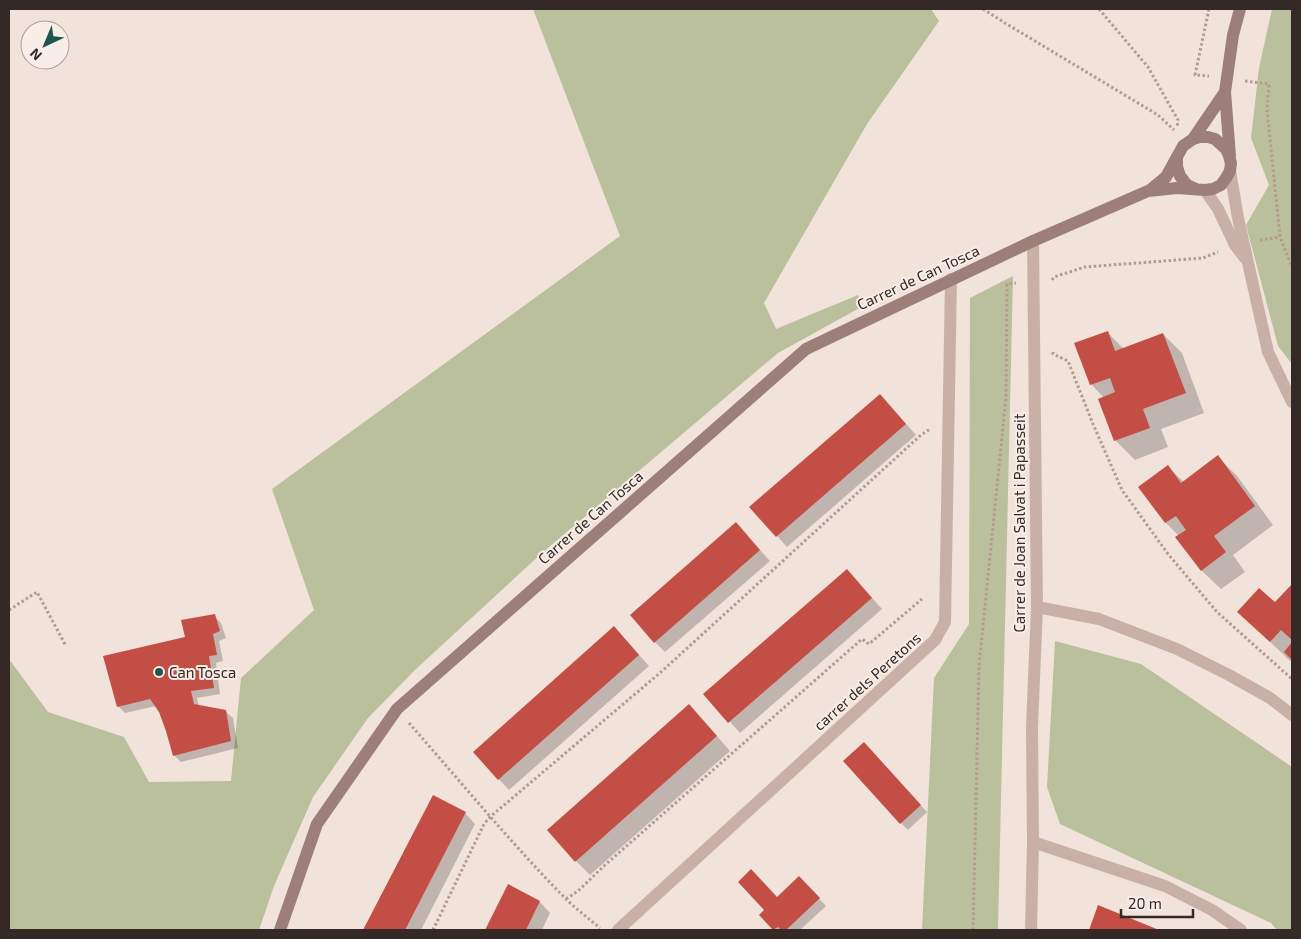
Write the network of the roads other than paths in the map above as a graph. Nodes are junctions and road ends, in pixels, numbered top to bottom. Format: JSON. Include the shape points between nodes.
{"nodes":[{"id":1,"x":1240,"y":9,"type":"edge"},
{"id":2,"x":1225,"y":92,"type":"junction"},
{"id":3,"x":1193,"y":139,"type":"junction"},
{"id":4,"x":1177,"y":157,"type":"junction"},
{"id":5,"x":1230,"y":167,"type":"junction"},
{"id":6,"x":1200,"y":190,"type":"junction"},
{"id":7,"x":1148,"y":192,"type":"junction"},
{"id":8,"x":1033,"y":241,"type":"junction"},
{"id":9,"x":1239,"y":244,"type":"junction"},
{"id":10,"x":951,"y":279,"type":"junction"},
{"id":11,"x":1292,"y":402,"type":"edge"},
{"id":12,"x":1037,"y":607,"type":"junction"},
{"id":13,"x":1292,"y":715,"type":"edge"},
{"id":14,"x":1033,"y":842,"type":"junction"},
{"id":15,"x":280,"y":930,"type":"edge"},
{"id":16,"x":618,"y":930,"type":"edge"},
{"id":17,"x":1031,"y":930,"type":"edge"},
{"id":18,"x":1241,"y":930,"type":"edge"}],
"edges":[{"from":1,"to":2,"type":"street"},
{"from":2,"to":3,"type":"street"},
{"from":2,"to":5,"type":"street"},
{"from":3,"to":4,"type":"street","via":[[1183,146]]},
{"from":3,"to":5,"type":"street","via":[[1215,139],[1226,149]]},
{"from":4,"to":6,"type":"street","via":[[1180,176],[1187,185]]},
{"from":4,"to":7,"type":"street","via":[[1166,177]]},
{"from":5,"to":6,"type":"street","via":[[1221,185]]},
{"from":5,"to":9,"type":"street"},
{"from":6,"to":7,"type":"street","via":[[1177,188]]},
{"from":6,"to":9,"type":"street","via":[[1218,210]]},
{"from":7,"to":8,"type":"street"},
{"from":8,"to":10,"type":"street","name":"Carrer de Can Tosca"},
{"from":8,"to":12,"type":"street","name":"Carrer de Joan Salvat i Papasseit"},
{"from":9,"to":11,"type":"street","via":[[1248,262],[1268,352]]},
{"from":10,"to":15,"type":"street","name":"Carrer de Can Tosca","via":[[806,349],[397,709],[317,824]]},
{"from":10,"to":16,"type":"street","name":"carrer dels Peretons","via":[[945,622],[935,640]]},
{"from":12,"to":13,"type":"street","via":[[1099,619],[1177,649],[1229,674]]},
{"from":12,"to":14,"type":"street","name":"Carrer de Joan Salvat i Papasseit","via":[[1032,726]]},
{"from":14,"to":17,"type":"street","name":"Carrer de Joan Salvat i Papasseit"},
{"from":14,"to":18,"type":"street","via":[[1165,886],[1212,910]]}]}
